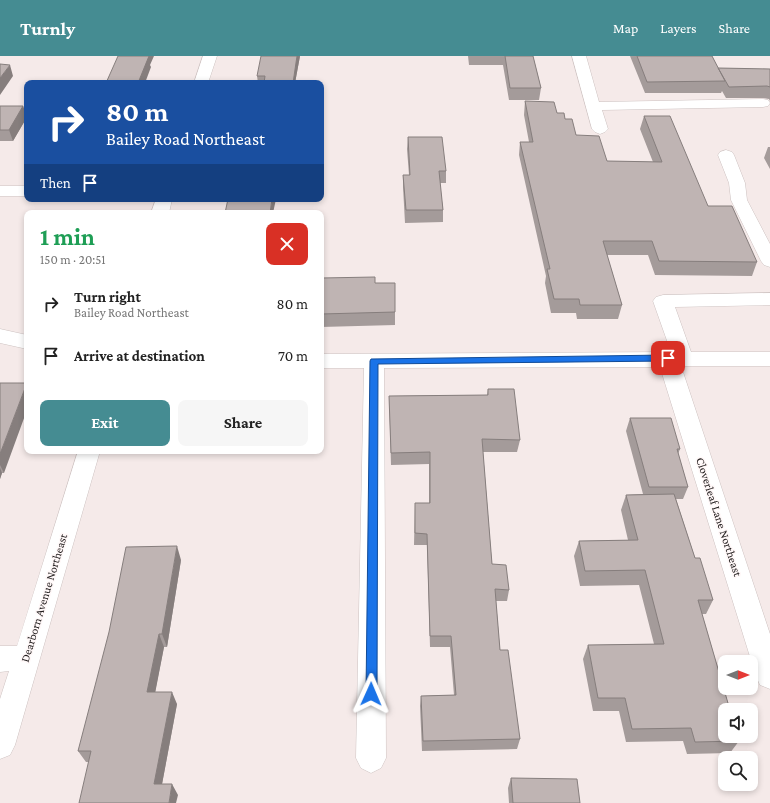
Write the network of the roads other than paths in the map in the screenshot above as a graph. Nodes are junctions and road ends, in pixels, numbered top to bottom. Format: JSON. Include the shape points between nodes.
{"nodes":[{"id":1,"x":210,"y":56,"type":"edge"},
{"id":2,"x":578,"y":56,"type":"edge"},
{"id":3,"x":202,"y":80,"type":"edge"},
{"id":4,"x":763,"y":103,"type":"dead end"},
{"id":5,"x":593,"y":106,"type":"junction"},
{"id":6,"x":600,"y":129,"type":"dead end"},
{"id":7,"x":726,"y":155,"type":"dead end"},
{"id":8,"x":0,"y":191,"type":"edge"},
{"id":9,"x":24,"y":191,"type":"edge"},
{"id":10,"x":770,"y":261,"type":"edge"},
{"id":11,"x":770,"y":299,"type":"edge"},
{"id":12,"x":0,"y":336,"type":"edge"},
{"id":13,"x":24,"y":341,"type":"edge"},
{"id":14,"x":675,"y":358,"type":"junction"},
{"id":15,"x":770,"y":359,"type":"edge"},
{"id":16,"x":324,"y":361,"type":"edge"},
{"id":17,"x":374,"y":361,"type":"junction"},
{"id":18,"x":88,"y":454,"type":"edge"},
{"id":19,"x":13,"y":658,"type":"edge"},
{"id":20,"x":770,"y":676,"type":"edge"},
{"id":21,"x":0,"y":745,"type":"edge"},
{"id":22,"x":371,"y":758,"type":"dead end"}],
"edges":[{"from":1,"to":3,"type":"street"},
{"from":2,"to":5,"type":"street"},
{"from":4,"to":5,"type":"street"},
{"from":5,"to":6,"type":"street"},
{"from":7,"to":10,"type":"street","via":[[737,183],[739,200]]},
{"from":8,"to":9,"type":"street"},
{"from":11,"to":14,"type":"street","name":"Cloverleaf Lane Northeast","via":[[663,301]]},
{"from":12,"to":13,"type":"street"},
{"from":14,"to":15,"type":"street"},
{"from":14,"to":17,"type":"street"},
{"from":14,"to":20,"type":"street","name":"Cloverleaf Lane Northeast"},
{"from":16,"to":17,"type":"street"},
{"from":17,"to":22,"type":"street"},
{"from":18,"to":19,"type":"street","name":"Dearborn Avenue Northeast"},
{"from":19,"to":21,"type":"street","name":"Dearborn Avenue Northeast"}]}
